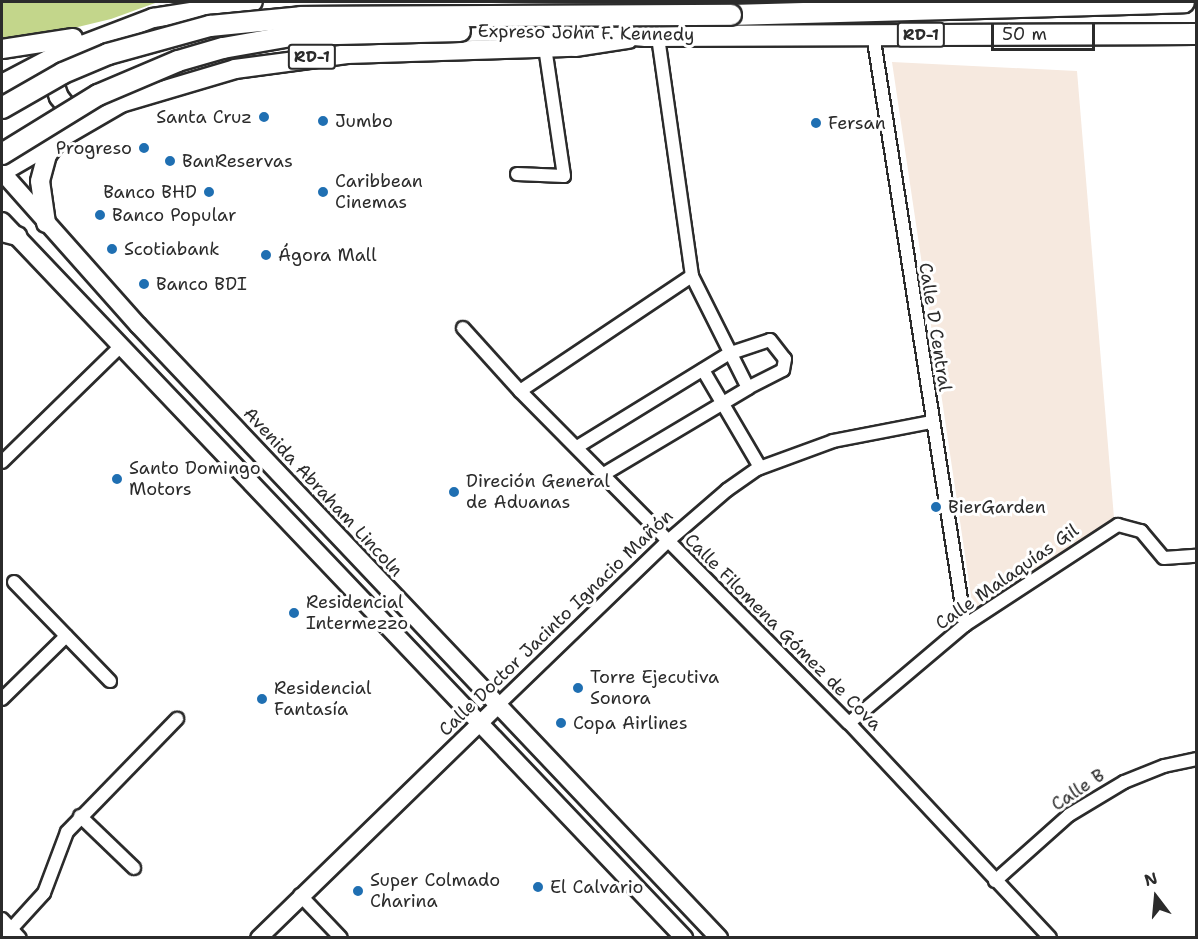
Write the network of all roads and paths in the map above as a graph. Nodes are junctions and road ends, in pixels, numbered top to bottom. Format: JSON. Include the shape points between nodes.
{"nodes":[{"id":1,"x":253,"y":2,"type":"edge"},
{"id":2,"x":900,"y":2,"type":"edge"},
{"id":3,"x":1184,"y":2,"type":"edge"},
{"id":4,"x":937,"y":6,"type":"junction"},
{"id":5,"x":153,"y":18,"type":"junction"},
{"id":6,"x":873,"y":34,"type":"junction"},
{"id":7,"x":1197,"y":34,"type":"edge"},
{"id":8,"x":652,"y":36,"type":"junction"},
{"id":9,"x":76,"y":47,"type":"junction"},
{"id":10,"x":545,"y":48,"type":"junction"},
{"id":11,"x":2,"y":49,"type":"edge"},
{"id":12,"x":2,"y":84,"type":"edge"},
{"id":13,"x":121,"y":103,"type":"junction"},
{"id":14,"x":2,"y":108,"type":"edge"},
{"id":15,"x":60,"y":136,"type":"junction"},
{"id":16,"x":2,"y":154,"type":"edge"},
{"id":17,"x":2,"y":172,"type":"edge"},
{"id":18,"x":517,"y":174,"type":"dead end"},
{"id":19,"x":2,"y":221,"type":"edge"},
{"id":20,"x":46,"y":223,"type":"junction"},
{"id":21,"x":9,"y":234,"type":"edge"},
{"id":22,"x":692,"y":276,"type":"junction"},
{"id":23,"x":463,"y":328,"type":"dead end"},
{"id":24,"x":121,"y":346,"type":"junction"},
{"id":25,"x":728,"y":354,"type":"junction"},
{"id":26,"x":703,"y":369,"type":"junction"},
{"id":27,"x":748,"y":388,"type":"junction"},
{"id":28,"x":520,"y":391,"type":"junction"},
{"id":29,"x":725,"y":402,"type":"junction"},
{"id":30,"x":931,"y":422,"type":"junction"},
{"id":31,"x":577,"y":447,"type":"junction"},
{"id":32,"x":2,"y":462,"type":"edge"},
{"id":33,"x":760,"y":467,"type":"junction"},
{"id":34,"x":604,"y":474,"type":"junction"},
{"id":35,"x":668,"y":541,"type":"junction"},
{"id":36,"x":1197,"y":556,"type":"edge"},
{"id":37,"x":14,"y":582,"type":"dead end"},
{"id":38,"x":965,"y":625,"type":"junction"},
{"id":39,"x":66,"y":636,"type":"junction"},
{"id":40,"x":110,"y":681,"type":"dead end"},
{"id":41,"x":2,"y":699,"type":"edge"},
{"id":42,"x":498,"y":705,"type":"junction"},
{"id":43,"x":177,"y":719,"type":"dead end"},
{"id":44,"x":480,"y":723,"type":"junction"},
{"id":45,"x":849,"y":723,"type":"junction"},
{"id":46,"x":1197,"y":759,"type":"edge"},
{"id":47,"x":80,"y":816,"type":"junction"},
{"id":48,"x":134,"y":868,"type":"dead end"},
{"id":49,"x":995,"y":881,"type":"junction"},
{"id":50,"x":300,"y":896,"type":"junction"},
{"id":51,"x":2,"y":919,"type":"edge"},
{"id":52,"x":12,"y":935,"type":"edge"},
{"id":53,"x":258,"y":938,"type":"edge"},
{"id":54,"x":341,"y":938,"type":"edge"},
{"id":55,"x":684,"y":938,"type":"edge"},
{"id":56,"x":719,"y":938,"type":"edge"},
{"id":57,"x":1050,"y":938,"type":"edge"}],
"edges":[{"from":1,"to":5,"type":"main road"},
{"from":2,"to":4,"type":"main road","number":"RD-1"},
{"from":3,"to":4,"type":"highway","name":"Expreso John F. Kennedy","number":"RD-1"},
{"from":4,"to":14,"type":"highway","name":"Expreso John F. Kennedy","number":"RD-1","bridge":true,"via":[[834,14],[301,17],[210,26],[108,54],[63,73]]},
{"from":5,"to":9,"type":"main road"},
{"from":5,"to":11,"type":"main road","via":[[54,44]]},
{"from":6,"to":7,"type":"highway","name":"Expreso John F. Kennedy","number":"RD-1"},
{"from":6,"to":8,"type":"highway","name":"Expreso John F. Kennedy","number":"RD-1"},
{"from":6,"to":30,"type":"street","name":"Calle D Central"},
{"from":8,"to":10,"type":"main road","number":"RD-1"},
{"from":8,"to":16,"type":"highway","name":"Expreso John F. Kennedy","number":"RD-1","bridge":true,"via":[[576,30],[318,33],[223,48],[178,61],[98,95]]},
{"from":8,"to":22,"type":"street"},
{"from":9,"to":12,"type":"main road"},
{"from":9,"to":13,"type":"main road","via":[[53,68],[54,87],[66,106],[88,111]]},
{"from":10,"to":13,"type":"main road","number":"RD-1","via":[[292,58],[216,74]]},
{"from":10,"to":18,"type":"street","via":[[564,176]]},
{"from":13,"to":15,"type":"main road","number":"RD-1"},
{"from":15,"to":17,"type":"main road","number":"RD-1"},
{"from":15,"to":20,"type":"main road","via":[[41,173]]},
{"from":17,"to":20,"type":"main road","name":"Avenida Abraham Lincoln"},
{"from":19,"to":21,"type":"main road"},
{"from":20,"to":42,"type":"main road","name":"Avenida Abraham Lincoln"},
{"from":21,"to":24,"type":"main road"},
{"from":22,"to":25,"type":"street"},
{"from":22,"to":28,"type":"street"},
{"from":23,"to":28,"type":"street","name":"Calle Filomena Gómez de Cova"},
{"from":24,"to":32,"type":"street"},
{"from":24,"to":44,"type":"main road"},
{"from":25,"to":26,"type":"street"},
{"from":25,"to":27,"type":"street"},
{"from":25,"to":27,"type":"street","via":[[761,339],[777,345],[785,359],[783,370]]},
{"from":26,"to":29,"type":"street"},
{"from":26,"to":31,"type":"street"},
{"from":27,"to":29,"type":"street"},
{"from":28,"to":31,"type":"street","name":"Calle Filomena Gómez de Cova"},
{"from":29,"to":33,"type":"street"},
{"from":29,"to":34,"type":"street"},
{"from":30,"to":33,"type":"street","name":"Calle Doctor Jacinto Ignacio Mañón","via":[[833,441]]},
{"from":30,"to":38,"type":"street","name":"Calle D Central"},
{"from":31,"to":34,"type":"street","name":"Calle Filomena Gómez de Cova"},
{"from":33,"to":35,"type":"street","name":"Calle Doctor Jacinto Ignacio Mañón"},
{"from":34,"to":35,"type":"street","name":"Calle Filomena Gómez de Cova"},
{"from":35,"to":42,"type":"street","name":"Calle Doctor Jacinto Ignacio Mañón"},
{"from":35,"to":45,"type":"street","name":"Calle Filomena Gómez de Cova"},
{"from":36,"to":38,"type":"street","name":"Calle Malaquías Gil","via":[[1164,558],[1141,531],[1118,525]]},
{"from":37,"to":39,"type":"street"},
{"from":38,"to":45,"type":"street","name":"Calle Malaquías Gil"},
{"from":39,"to":40,"type":"street"},
{"from":39,"to":41,"type":"street"},
{"from":42,"to":44,"type":"street","name":"Calle Doctor Jacinto Ignacio Mañón"},
{"from":42,"to":56,"type":"main road","name":"Avenida Abraham Lincoln"},
{"from":43,"to":47,"type":"street"},
{"from":44,"to":50,"type":"street","name":"Calle Doctor Jacinto Ignacio Mañón"},
{"from":44,"to":55,"type":"main road"},
{"from":45,"to":49,"type":"street","name":"Calle Filomena Gómez de Cova"},
{"from":46,"to":49,"type":"street","name":"Calle B","via":[[1164,766],[1124,782],[1069,815]]},
{"from":47,"to":48,"type":"street"},
{"from":47,"to":52,"type":"street","via":[[59,848],[44,893]]},
{"from":49,"to":57,"type":"street","name":"Calle Filomena Gómez de Cova"},
{"from":50,"to":53,"type":"street","name":"Calle Doctor Jacinto Ignacio Mañón"},
{"from":50,"to":54,"type":"street"},
{"from":51,"to":52,"type":"street"}]}
